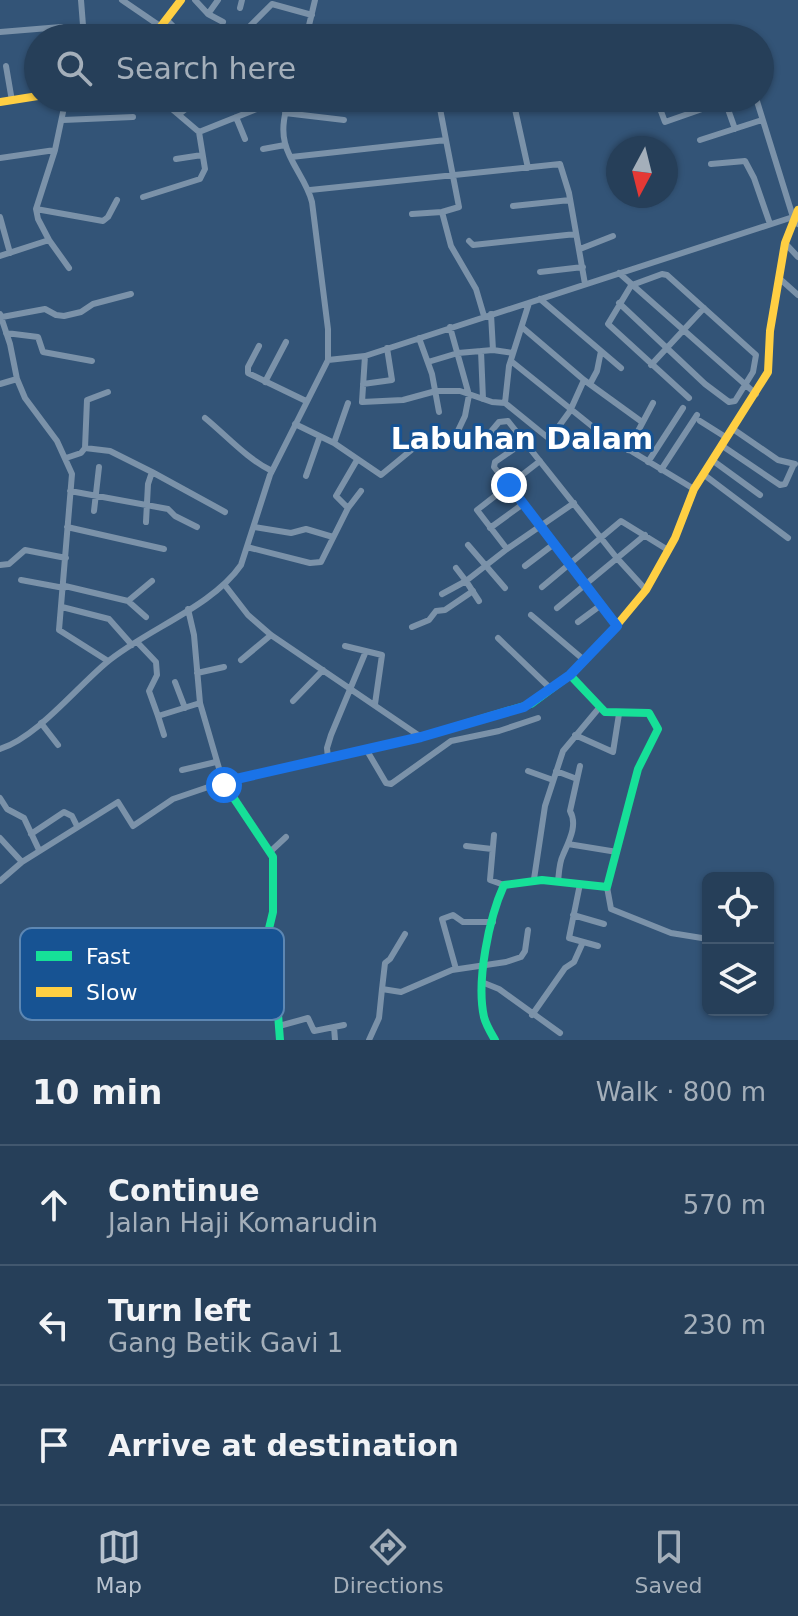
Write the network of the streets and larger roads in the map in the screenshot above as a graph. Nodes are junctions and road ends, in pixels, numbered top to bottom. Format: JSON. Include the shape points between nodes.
{"nodes":[{"id":1,"x":81,"y":0,"type":"edge"},
{"id":2,"x":122,"y":0,"type":"edge"},
{"id":3,"x":180,"y":0,"type":"edge"},
{"id":4,"x":195,"y":0,"type":"edge"},
{"id":5,"x":218,"y":0,"type":"edge"},
{"id":6,"x":315,"y":0,"type":"edge"},
{"id":7,"x":208,"y":14,"type":"junction"},
{"id":8,"x":312,"y":15,"type":"junction"},
{"id":9,"x":163,"y":22,"type":"junction"},
{"id":10,"x":223,"y":22,"type":"dead end"},
{"id":11,"x":83,"y":24,"type":"edge"},
{"id":12,"x":166,"y":24,"type":"edge"},
{"id":13,"x":252,"y":24,"type":"edge"},
{"id":14,"x":310,"y":24,"type":"edge"},
{"id":15,"x":24,"y":30,"type":"edge"},
{"id":16,"x":0,"y":32,"type":"edge"},
{"id":17,"x":6,"y":66,"type":"dead end"},
{"id":18,"x":24,"y":99,"type":"edge"},
{"id":19,"x":12,"y":101,"type":"junction"},
{"id":20,"x":0,"y":102,"type":"edge"},
{"id":21,"x":64,"y":112,"type":"edge"},
{"id":22,"x":176,"y":112,"type":"edge"},
{"id":23,"x":182,"y":112,"type":"edge"},
{"id":24,"x":249,"y":112,"type":"edge"},
{"id":25,"x":441,"y":112,"type":"edge"},
{"id":26,"x":514,"y":112,"type":"edge"},
{"id":27,"x":661,"y":112,"type":"edge"},
{"id":28,"x":691,"y":112,"type":"edge"},
{"id":29,"x":729,"y":112,"type":"edge"},
{"id":30,"x":760,"y":112,"type":"edge"},
{"id":31,"x":285,"y":113,"type":"joint"},
{"id":32,"x":179,"y":114,"type":"junction"},
{"id":33,"x":133,"y":117,"type":"dead end"},
{"id":34,"x":236,"y":117,"type":"junction"},
{"id":35,"x":63,"y":120,"type":"junction"},
{"id":36,"x":344,"y":120,"type":"dead end"},
{"id":37,"x":762,"y":120,"type":"junction"},
{"id":38,"x":735,"y":129,"type":"junction"},
{"id":39,"x":199,"y":132,"type":"junction"},
{"id":40,"x":245,"y":139,"type":"dead end"},
{"id":41,"x":446,"y":140,"type":"junction"},
{"id":42,"x":700,"y":140,"type":"dead end"},
{"id":43,"x":285,"y":145,"type":"junction"},
{"id":44,"x":263,"y":149,"type":"dead end"},
{"id":45,"x":55,"y":150,"type":"junction"},
{"id":46,"x":202,"y":155,"type":"junction"},
{"id":47,"x":291,"y":157,"type":"junction"},
{"id":48,"x":0,"y":158,"type":"edge"},
{"id":49,"x":176,"y":159,"type":"dead end"},
{"id":50,"x":711,"y":164,"type":"dead end"},
{"id":51,"x":528,"y":168,"type":"junction"},
{"id":52,"x":454,"y":176,"type":"junction"},
{"id":53,"x":310,"y":190,"type":"junction"},
{"id":54,"x":143,"y":197,"type":"dead end"},
{"id":55,"x":117,"y":200,"type":"dead end"},
{"id":56,"x":570,"y":200,"type":"junction"},
{"id":57,"x":513,"y":206,"type":"dead end"},
{"id":58,"x":36,"y":209,"type":"junction"},
{"id":59,"x":442,"y":212,"type":"junction"},
{"id":60,"x":412,"y":214,"type":"dead end"},
{"id":61,"x":0,"y":217,"type":"edge"},
{"id":62,"x":796,"y":218,"type":"edge"},
{"id":63,"x":770,"y":224,"type":"junction"},
{"id":64,"x":576,"y":234,"type":"junction"},
{"id":65,"x":613,"y":236,"type":"dead end"},
{"id":66,"x":49,"y":240,"type":"junction"},
{"id":67,"x":469,"y":241,"type":"dead end"},
{"id":68,"x":785,"y":243,"type":"junction"},
{"id":69,"x":580,"y":249,"type":"junction"},
{"id":70,"x":10,"y":253,"type":"junction"},
{"id":71,"x":0,"y":256,"type":"edge"},
{"id":72,"x":798,"y":257,"type":"edge"},
{"id":73,"x":583,"y":267,"type":"junction"},
{"id":74,"x":69,"y":268,"type":"dead end"},
{"id":75,"x":540,"y":272,"type":"dead end"},
{"id":76,"x":619,"y":273,"type":"junction"},
{"id":77,"x":779,"y":278,"type":"junction"},
{"id":78,"x":585,"y":284,"type":"junction"},
{"id":79,"x":632,"y":284,"type":"junction"},
{"id":80,"x":131,"y":294,"type":"dead end"},
{"id":81,"x":798,"y":295,"type":"edge"},
{"id":82,"x":540,"y":299,"type":"junction"},
{"id":83,"x":529,"y":303,"type":"junction"},
{"id":84,"x":619,"y":303,"type":"junction"},
{"id":85,"x":704,"y":308,"type":"junction"},
{"id":86,"x":487,"y":315,"type":"junction"},
{"id":87,"x":1,"y":316,"type":"edge"},
{"id":88,"x":450,"y":327,"type":"junction"},
{"id":89,"x":523,"y":328,"type":"junction"},
{"id":90,"x":682,"y":330,"type":"junction"},
{"id":91,"x":6,"y":333,"type":"junction"},
{"id":92,"x":419,"y":338,"type":"junction"},
{"id":93,"x":286,"y":342,"type":"dead end"},
{"id":94,"x":10,"y":344,"type":"junction"},
{"id":95,"x":0,"y":346,"type":"edge"},
{"id":96,"x":259,"y":346,"type":"dead end"},
{"id":97,"x":666,"y":347,"type":"junction"},
{"id":98,"x":387,"y":348,"type":"junction"},
{"id":99,"x":493,"y":350,"type":"junction"},
{"id":100,"x":481,"y":351,"type":"junction"},
{"id":101,"x":601,"y":351,"type":"junction"},
{"id":102,"x":458,"y":353,"type":"junction"},
{"id":103,"x":513,"y":353,"type":"junction"},
{"id":104,"x":365,"y":356,"type":"junction"},
{"id":105,"x":328,"y":360,"type":"junction"},
{"id":106,"x":92,"y":361,"type":"dead end"},
{"id":107,"x":511,"y":361,"type":"junction"},
{"id":108,"x":428,"y":362,"type":"junction"},
{"id":109,"x":651,"y":365,"type":"junction"},
{"id":110,"x":621,"y":368,"type":"dead end"},
{"id":111,"x":17,"y":379,"type":"junction"},
{"id":112,"x":265,"y":382,"type":"junction"},
{"id":113,"x":587,"y":382,"type":"junction"},
{"id":114,"x":0,"y":384,"type":"edge"},
{"id":115,"x":363,"y":384,"type":"junction"},
{"id":116,"x":745,"y":385,"type":"junction"},
{"id":117,"x":436,"y":391,"type":"junction"},
{"id":118,"x":108,"y":392,"type":"dead end"},
{"id":119,"x":756,"y":394,"type":"junction"},
{"id":120,"x":469,"y":395,"type":"junction"},
{"id":121,"x":689,"y":398,"type":"dead end"},
{"id":122,"x":483,"y":399,"type":"junction"},
{"id":123,"x":306,"y":401,"type":"junction"},
{"id":124,"x":348,"y":403,"type":"dead end"},
{"id":125,"x":505,"y":403,"type":"junction"},
{"id":126,"x":653,"y":403,"type":"dead end"},
{"id":127,"x":683,"y":408,"type":"dead end"},
{"id":128,"x":570,"y":411,"type":"junction"},
{"id":129,"x":439,"y":412,"type":"dead end"},
{"id":130,"x":205,"y":418,"type":"dead end"},
{"id":131,"x":642,"y":422,"type":"junction"},
{"id":132,"x":295,"y":424,"type":"junction"},
{"id":133,"x":733,"y":429,"type":"junction"},
{"id":134,"x":320,"y":436,"type":"junction"},
{"id":135,"x":455,"y":437,"type":"dead end"},
{"id":136,"x":524,"y":442,"type":"junction"},
{"id":137,"x":724,"y":442,"type":"junction"},
{"id":138,"x":334,"y":443,"type":"junction"},
{"id":139,"x":415,"y":447,"type":"dead end"},
{"id":140,"x":478,"y":447,"type":"dead end"},
{"id":141,"x":85,"y":448,"type":"junction"},
{"id":142,"x":628,"y":450,"type":"junction"},
{"id":143,"x":66,"y":458,"type":"junction"},
{"id":144,"x":357,"y":460,"type":"junction"},
{"id":145,"x":712,"y":460,"type":"junction"},
{"id":146,"x":540,"y":461,"type":"junction"},
{"id":147,"x":648,"y":462,"type":"junction"},
{"id":148,"x":796,"y":464,"type":"edge"},
{"id":149,"x":99,"y":467,"type":"dead end"},
{"id":150,"x":661,"y":470,"type":"junction"},
{"id":151,"x":272,"y":471,"type":"junction"},
{"id":152,"x":152,"y":472,"type":"junction"},
{"id":153,"x":703,"y":474,"type":"junction"},
{"id":154,"x":306,"y":476,"type":"dead end"},
{"id":155,"x":509,"y":485,"type":"junction"},
{"id":156,"x":694,"y":489,"type":"junction"},
{"id":157,"x":70,"y":491,"type":"junction"},
{"id":158,"x":361,"y":491,"type":"dead end"},
{"id":159,"x":95,"y":495,"type":"junction"},
{"id":160,"x":760,"y":495,"type":"dead end"},
{"id":161,"x":574,"y":503,"type":"junction"},
{"id":162,"x":523,"y":504,"type":"junction"},
{"id":163,"x":147,"y":505,"type":"junction"},
{"id":164,"x":348,"y":508,"type":"junction"},
{"id":165,"x":94,"y":511,"type":"dead end"},
{"id":166,"x":225,"y":512,"type":"dead end"},
{"id":167,"x":146,"y":522,"type":"dead end"},
{"id":168,"x":540,"y":526,"type":"junction"},
{"id":169,"x":67,"y":527,"type":"junction"},
{"id":170,"x":197,"y":527,"type":"dead end"},
{"id":171,"x":254,"y":527,"type":"junction"},
{"id":172,"x":490,"y":528,"type":"junction"},
{"id":173,"x":645,"y":535,"type":"junction"},
{"id":174,"x":333,"y":537,"type":"junction"},
{"id":175,"x":601,"y":538,"type":"junction"},
{"id":176,"x":788,"y":538,"type":"dead end"},
{"id":177,"x":554,"y":544,"type":"junction"},
{"id":178,"x":468,"y":545,"type":"dead end"},
{"id":179,"x":247,"y":547,"type":"junction"},
{"id":180,"x":164,"y":549,"type":"dead end"},
{"id":181,"x":507,"y":549,"type":"junction"},
{"id":182,"x":668,"y":550,"type":"junction"},
{"id":183,"x":616,"y":557,"type":"junction"},
{"id":184,"x":66,"y":558,"type":"junction"},
{"id":185,"x":486,"y":564,"type":"junction"},
{"id":186,"x":569,"y":564,"type":"junction"},
{"id":187,"x":0,"y":565,"type":"edge"},
{"id":188,"x":525,"y":566,"type":"dead end"},
{"id":189,"x":456,"y":568,"type":"dead end"},
{"id":190,"x":21,"y":580,"type":"dead end"},
{"id":191,"x":152,"y":581,"type":"dead end"},
{"id":192,"x":466,"y":581,"type":"junction"},
{"id":193,"x":224,"y":584,"type":"junction"},
{"id":194,"x":585,"y":584,"type":"junction"},
{"id":195,"x":64,"y":587,"type":"junction"},
{"id":196,"x":542,"y":587,"type":"dead end"},
{"id":197,"x":505,"y":588,"type":"dead end"},
{"id":198,"x":646,"y":590,"type":"junction"},
{"id":199,"x":473,"y":591,"type":"junction"},
{"id":200,"x":442,"y":594,"type":"dead end"},
{"id":201,"x":128,"y":601,"type":"junction"},
{"id":202,"x":479,"y":601,"type":"dead end"},
{"id":203,"x":601,"y":605,"type":"junction"},
{"id":204,"x":62,"y":607,"type":"junction"},
{"id":205,"x":557,"y":608,"type":"dead end"},
{"id":206,"x":188,"y":609,"type":"junction"},
{"id":207,"x":531,"y":615,"type":"dead end"},
{"id":208,"x":146,"y":617,"type":"dead end"},
{"id":209,"x":578,"y":622,"type":"dead end"},
{"id":210,"x":617,"y":626,"type":"junction"},
{"id":211,"x":412,"y":627,"type":"dead end"},
{"id":212,"x":271,"y":635,"type":"junction"},
{"id":213,"x":498,"y":638,"type":"dead end"},
{"id":214,"x":135,"y":644,"type":"junction"},
{"id":215,"x":345,"y":646,"type":"dead end"},
{"id":216,"x":366,"y":651,"type":"junction"},
{"id":217,"x":241,"y":660,"type":"dead end"},
{"id":218,"x":584,"y":660,"type":"junction"},
{"id":219,"x":108,"y":661,"type":"junction"},
{"id":220,"x":224,"y":667,"type":"dead end"},
{"id":221,"x":323,"y":670,"type":"junction"},
{"id":222,"x":197,"y":673,"type":"junction"},
{"id":223,"x":570,"y":675,"type":"junction"},
{"id":224,"x":175,"y":682,"type":"dead end"},
{"id":225,"x":353,"y":689,"type":"junction"},
{"id":226,"x":551,"y":689,"type":"junction"},
{"id":227,"x":293,"y":701,"type":"dead end"},
{"id":228,"x":200,"y":703,"type":"junction"},
{"id":229,"x":375,"y":704,"type":"junction"},
{"id":230,"x":596,"y":704,"type":"junction"},
{"id":231,"x":185,"y":708,"type":"junction"},
{"id":232,"x":619,"y":714,"type":"junction"},
{"id":233,"x":158,"y":716,"type":"junction"},
{"id":234,"x":538,"y":718,"type":"dead end"},
{"id":235,"x":41,"y":723,"type":"junction"},
{"id":236,"x":164,"y":735,"type":"dead end"},
{"id":237,"x":575,"y":735,"type":"junction"},
{"id":238,"x":421,"y":737,"type":"junction"},
{"id":239,"x":58,"y":745,"type":"dead end"},
{"id":240,"x":0,"y":749,"type":"edge"},
{"id":241,"x":366,"y":752,"type":"junction"},
{"id":242,"x":328,"y":758,"type":"junction"},
{"id":243,"x":216,"y":762,"type":"junction"},
{"id":244,"x":580,"y":766,"type":"dead end"},
{"id":245,"x":182,"y":770,"type":"dead end"},
{"id":246,"x":528,"y":771,"type":"dead end"},
{"id":247,"x":556,"y":771,"type":"junction"},
{"id":248,"x":577,"y":779,"type":"junction"},
{"id":249,"x":553,"y":780,"type":"junction"},
{"id":250,"x":224,"y":785,"type":"junction"},
{"id":251,"x":0,"y":798,"type":"edge"},
{"id":252,"x":77,"y":826,"type":"junction"},
{"id":253,"x":31,"y":834,"type":"junction"},
{"id":254,"x":494,"y":835,"type":"dead end"},
{"id":255,"x":286,"y":837,"type":"dead end"},
{"id":256,"x":0,"y":838,"type":"edge"},
{"id":257,"x":568,"y":844,"type":"junction"},
{"id":258,"x":466,"y":846,"type":"dead end"},
{"id":259,"x":492,"y":849,"type":"junction"},
{"id":260,"x":39,"y":850,"type":"junction"},
{"id":261,"x":271,"y":851,"type":"junction"},
{"id":262,"x":617,"y":852,"type":"junction"},
{"id":263,"x":22,"y":862,"type":"junction"},
{"id":264,"x":534,"y":879,"type":"junction"},
{"id":265,"x":0,"y":881,"type":"edge"},
{"id":266,"x":558,"y":882,"type":"junction"},
{"id":267,"x":580,"y":884,"type":"junction"},
{"id":268,"x":504,"y":885,"type":"junction"},
{"id":269,"x":607,"y":887,"type":"junction"},
{"id":270,"x":573,"y":915,"type":"junction"},
{"id":271,"x":493,"y":922,"type":"junction"},
{"id":272,"x":604,"y":924,"type":"dead end"},
{"id":273,"x":269,"y":928,"type":"edge"},
{"id":274,"x":528,"y":930,"type":"dead end"},
{"id":275,"x":405,"y":934,"type":"dead end"},
{"id":276,"x":702,"y":938,"type":"edge"},
{"id":277,"x":583,"y":942,"type":"junction"},
{"id":278,"x":598,"y":946,"type":"dead end"},
{"id":279,"x":485,"y":966,"type":"junction"},
{"id":280,"x":456,"y":969,"type":"junction"},
{"id":281,"x":484,"y":983,"type":"junction"},
{"id":282,"x":382,"y":989,"type":"junction"},
{"id":283,"x":532,"y":1015,"type":"junction"},
{"id":284,"x":278,"y":1020,"type":"edge"},
{"id":285,"x":344,"y":1025,"type":"dead end"},
{"id":286,"x":279,"y":1026,"type":"junction"},
{"id":287,"x":334,"y":1027,"type":"junction"},
{"id":288,"x":312,"y":1030,"type":"junction"},
{"id":289,"x":560,"y":1033,"type":"dead end"},
{"id":290,"x":280,"y":1040,"type":"edge"},
{"id":291,"x":311,"y":1040,"type":"edge"},
{"id":292,"x":335,"y":1040,"type":"edge"},
{"id":293,"x":369,"y":1040,"type":"edge"},
{"id":294,"x":495,"y":1040,"type":"edge"}],
"edges":[{"from":1,"to":11,"type":"street"},
{"from":2,"to":9,"type":"street"},
{"from":3,"to":9,"type":"street"},
{"from":4,"to":7,"type":"street"},
{"from":5,"to":7,"type":"street"},
{"from":6,"to":8,"type":"street"},
{"from":7,"to":10,"type":"street"},
{"from":8,"to":13,"type":"street","via":[[272,4]]},
{"from":8,"to":14,"type":"street"},
{"from":9,"to":12,"type":"street"},
{"from":15,"to":16,"type":"street"},
{"from":17,"to":19,"type":"street"},
{"from":18,"to":19,"type":"street"},
{"from":19,"to":20,"type":"street"},
{"from":21,"to":35,"type":"street"},
{"from":22,"to":32,"type":"street"},
{"from":23,"to":32,"type":"street"},
{"from":24,"to":34,"type":"street"},
{"from":25,"to":41,"type":"street"},
{"from":26,"to":51,"type":"street"},
{"from":27,"to":28,"type":"street","via":[[665,122]]},
{"from":29,"to":38,"type":"street"},
{"from":30,"to":37,"type":"street"},
{"from":31,"to":36,"type":"street"},
{"from":31,"to":43,"type":"street"},
{"from":32,"to":39,"type":"street"},
{"from":33,"to":35,"type":"street"},
{"from":34,"to":39,"type":"street"},
{"from":34,"to":40,"type":"street"},
{"from":35,"to":45,"type":"street"},
{"from":37,"to":38,"type":"street"},
{"from":37,"to":62,"type":"street"},
{"from":38,"to":42,"type":"street"},
{"from":39,"to":46,"type":"street"},
{"from":41,"to":47,"type":"street"},
{"from":41,"to":52,"type":"street"},
{"from":43,"to":44,"type":"street"},
{"from":43,"to":47,"type":"street"},
{"from":45,"to":48,"type":"street"},
{"from":45,"to":58,"type":"street"},
{"from":46,"to":49,"type":"street"},
{"from":46,"to":54,"type":"street","via":[[205,169],[200,179]]},
{"from":47,"to":53,"type":"street"},
{"from":50,"to":63,"type":"street","via":[[745,161]]},
{"from":51,"to":52,"type":"street"},
{"from":51,"to":56,"type":"street","via":[[560,164]]},
{"from":52,"to":53,"type":"street"},
{"from":52,"to":59,"type":"street","via":[[459,207]]},
{"from":53,"to":105,"type":"street"},
{"from":55,"to":58,"type":"street","via":[[103,221]]},
{"from":56,"to":57,"type":"street"},
{"from":56,"to":64,"type":"street"},
{"from":58,"to":66,"type":"street"},
{"from":59,"to":60,"type":"street"},
{"from":59,"to":86,"type":"street","via":[[451,246]]},
{"from":61,"to":70,"type":"street"},
{"from":62,"to":63,"type":"street"},
{"from":62,"to":68,"type":"street"},
{"from":63,"to":76,"type":"street"},
{"from":64,"to":67,"type":"street","via":[[473,245]]},
{"from":64,"to":69,"type":"street"},
{"from":65,"to":69,"type":"street"},
{"from":66,"to":70,"type":"street"},
{"from":66,"to":74,"type":"street"},
{"from":68,"to":72,"type":"street"},
{"from":68,"to":77,"type":"street"},
{"from":69,"to":73,"type":"street"},
{"from":70,"to":71,"type":"street"},
{"from":73,"to":75,"type":"street"},
{"from":73,"to":78,"type":"street"},
{"from":76,"to":78,"type":"street"},
{"from":76,"to":79,"type":"street"},
{"from":77,"to":81,"type":"street"},
{"from":77,"to":119,"type":"street","via":[[768,372]]},
{"from":78,"to":82,"type":"street"},
{"from":79,"to":84,"type":"street"},
{"from":79,"to":85,"type":"street","via":[[664,273]]},
{"from":79,"to":90,"type":"street"},
{"from":80,"to":87,"type":"street","via":[[64,316],[45,309]]},
{"from":82,"to":83,"type":"street"},
{"from":82,"to":101,"type":"street"},
{"from":83,"to":86,"type":"street"},
{"from":83,"to":89,"type":"street"},
{"from":84,"to":97,"type":"street"},
{"from":84,"to":109,"type":"street","via":[[609,326]]},
{"from":85,"to":90,"type":"street"},
{"from":85,"to":116,"type":"street","via":[[756,355]]},
{"from":86,"to":88,"type":"street"},
{"from":86,"to":99,"type":"street"},
{"from":87,"to":91,"type":"street"},
{"from":88,"to":92,"type":"street"},
{"from":88,"to":102,"type":"street"},
{"from":89,"to":103,"type":"street"},
{"from":89,"to":113,"type":"street"},
{"from":90,"to":97,"type":"street"},
{"from":90,"to":116,"type":"street"},
{"from":91,"to":94,"type":"street"},
{"from":91,"to":106,"type":"street","via":[[38,337],[43,352]]},
{"from":92,"to":98,"type":"street"},
{"from":92,"to":108,"type":"street"},
{"from":93,"to":112,"type":"street"},
{"from":94,"to":95,"type":"street"},
{"from":94,"to":111,"type":"street"},
{"from":96,"to":112,"type":"street","via":[[247,371]]},
{"from":97,"to":109,"type":"street"},
{"from":97,"to":116,"type":"street","via":[[729,402]]},
{"from":98,"to":104,"type":"street"},
{"from":98,"to":115,"type":"street","via":[[392,380]]},
{"from":99,"to":100,"type":"street"},
{"from":99,"to":103,"type":"street"},
{"from":100,"to":102,"type":"street"},
{"from":100,"to":122,"type":"street"},
{"from":101,"to":110,"type":"street"},
{"from":101,"to":113,"type":"street","via":[[597,371]]},
{"from":102,"to":108,"type":"street"},
{"from":102,"to":120,"type":"street"},
{"from":103,"to":107,"type":"street"},
{"from":104,"to":105,"type":"street"},
{"from":104,"to":115,"type":"street"},
{"from":105,"to":123,"type":"street"},
{"from":107,"to":125,"type":"street"},
{"from":107,"to":128,"type":"street"},
{"from":108,"to":117,"type":"street"},
{"from":109,"to":121,"type":"street"},
{"from":111,"to":114,"type":"street"},
{"from":111,"to":143,"type":"street"},
{"from":112,"to":123,"type":"street"},
{"from":113,"to":128,"type":"street"},
{"from":113,"to":131,"type":"street"},
{"from":115,"to":117,"type":"street","via":[[362,402],[403,400]]},
{"from":116,"to":119,"type":"street"},
{"from":117,"to":120,"type":"street"},
{"from":117,"to":129,"type":"street"},
{"from":118,"to":141,"type":"street","via":[[85,404]]},
{"from":119,"to":133,"type":"street"},
{"from":120,"to":122,"type":"street"},
{"from":120,"to":135,"type":"street"},
{"from":122,"to":125,"type":"street"},
{"from":123,"to":132,"type":"street"},
{"from":124,"to":138,"type":"street"},
{"from":125,"to":128,"type":"street","via":[[547,437]]},
{"from":126,"to":131,"type":"street"},
{"from":127,"to":147,"type":"street"},
{"from":128,"to":142,"type":"street"},
{"from":130,"to":151,"type":"street","via":[[253,462]]},
{"from":131,"to":142,"type":"street"},
{"from":132,"to":134,"type":"street"},
{"from":132,"to":151,"type":"street"},
{"from":133,"to":137,"type":"street"},
{"from":133,"to":148,"type":"street","via":[[778,460]]},
{"from":134,"to":138,"type":"street"},
{"from":134,"to":154,"type":"street"},
{"from":136,"to":140,"type":"street","via":[[508,421],[499,422]]},
{"from":136,"to":146,"type":"street"},
{"from":136,"to":155,"type":"street","via":[[494,463]]},
{"from":137,"to":145,"type":"street"},
{"from":137,"to":148,"type":"street","via":[[780,485]]},
{"from":137,"to":150,"type":"street","via":[[698,418]]},
{"from":138,"to":144,"type":"street"},
{"from":139,"to":144,"type":"street","via":[[383,475]]},
{"from":141,"to":143,"type":"street"},
{"from":141,"to":152,"type":"street","via":[[110,451]]},
{"from":142,"to":147,"type":"street"},
{"from":143,"to":157,"type":"street","via":[[72,474]]},
{"from":144,"to":164,"type":"street","via":[[336,496]]},
{"from":145,"to":153,"type":"street"},
{"from":145,"to":160,"type":"street"},
{"from":146,"to":155,"type":"street"},
{"from":146,"to":161,"type":"street"},
{"from":147,"to":150,"type":"street"},
{"from":149,"to":159,"type":"street"},
{"from":150,"to":156,"type":"street"},
{"from":151,"to":171,"type":"street"},
{"from":152,"to":163,"type":"street"},
{"from":152,"to":166,"type":"street"},
{"from":153,"to":156,"type":"street"},
{"from":153,"to":176,"type":"street"},
{"from":155,"to":162,"type":"street"},
{"from":155,"to":172,"type":"street","via":[[477,510]]},
{"from":156,"to":182,"type":"street"},
{"from":157,"to":159,"type":"street"},
{"from":157,"to":169,"type":"street"},
{"from":158,"to":164,"type":"street"},
{"from":159,"to":163,"type":"street"},
{"from":159,"to":165,"type":"street"},
{"from":161,"to":168,"type":"street"},
{"from":161,"to":175,"type":"street"},
{"from":162,"to":168,"type":"street"},
{"from":162,"to":172,"type":"street"},
{"from":163,"to":167,"type":"street"},
{"from":163,"to":170,"type":"street","via":[[172,510]]},
{"from":164,"to":174,"type":"street"},
{"from":168,"to":177,"type":"street"},
{"from":168,"to":181,"type":"street"},
{"from":169,"to":180,"type":"street"},
{"from":169,"to":184,"type":"street"},
{"from":171,"to":174,"type":"street","via":[[291,533],[306,529]]},
{"from":171,"to":179,"type":"street"},
{"from":172,"to":181,"type":"street"},
{"from":173,"to":175,"type":"street","via":[[621,521]]},
{"from":173,"to":182,"type":"street"},
{"from":173,"to":183,"type":"street"},
{"from":174,"to":179,"type":"street","via":[[317,563]]},
{"from":175,"to":183,"type":"street"},
{"from":175,"to":186,"type":"street"},
{"from":177,"to":186,"type":"street"},
{"from":177,"to":188,"type":"street"},
{"from":178,"to":185,"type":"street"},
{"from":179,"to":193,"type":"street","via":[[241,565]]},
{"from":181,"to":185,"type":"street"},
{"from":182,"to":198,"type":"street"},
{"from":183,"to":194,"type":"street"},
{"from":183,"to":198,"type":"street"},
{"from":184,"to":187,"type":"street","via":[[25,550]]},
{"from":184,"to":195,"type":"street"},
{"from":185,"to":192,"type":"street"},
{"from":185,"to":197,"type":"street"},
{"from":186,"to":194,"type":"street"},
{"from":186,"to":196,"type":"street"},
{"from":189,"to":192,"type":"street"},
{"from":190,"to":195,"type":"street"},
{"from":191,"to":201,"type":"street"},
{"from":192,"to":199,"type":"street"},
{"from":192,"to":200,"type":"street"},
{"from":193,"to":206,"type":"street"},
{"from":193,"to":212,"type":"street"},
{"from":194,"to":203,"type":"street"},
{"from":194,"to":205,"type":"street"},
{"from":195,"to":201,"type":"street"},
{"from":195,"to":204,"type":"street"},
{"from":198,"to":210,"type":"street"},
{"from":199,"to":202,"type":"street"},
{"from":199,"to":211,"type":"street"},
{"from":201,"to":208,"type":"street"},
{"from":203,"to":209,"type":"street"},
{"from":203,"to":210,"type":"street"},
{"from":204,"to":214,"type":"street","via":[[109,619]]},
{"from":204,"to":219,"type":"street","via":[[62,633]]},
{"from":206,"to":214,"type":"street"},
{"from":206,"to":222,"type":"street"},
{"from":207,"to":218,"type":"street"},
{"from":210,"to":218,"type":"street"},
{"from":212,"to":217,"type":"street"},
{"from":212,"to":221,"type":"street"},
{"from":213,"to":226,"type":"street"},
{"from":214,"to":219,"type":"street"},
{"from":214,"to":233,"type":"street","via":[[156,662],[157,675],[149,691]]},
{"from":215,"to":216,"type":"street"},
{"from":216,"to":225,"type":"street"},
{"from":216,"to":229,"type":"street","via":[[383,659]]},
{"from":218,"to":223,"type":"street"},
{"from":219,"to":235,"type":"street"},
{"from":220,"to":222,"type":"street"},
{"from":221,"to":225,"type":"street"},
{"from":221,"to":227,"type":"street"},
{"from":222,"to":228,"type":"street"},
{"from":223,"to":226,"type":"street"},
{"from":223,"to":230,"type":"street"},
{"from":224,"to":231,"type":"street"},
{"from":225,"to":229,"type":"street"},
{"from":225,"to":242,"type":"street","via":[[331,735]]},
{"from":226,"to":238,"type":"street","via":[[524,707]]},
{"from":228,"to":231,"type":"street"},
{"from":228,"to":243,"type":"street"},
{"from":229,"to":238,"type":"street"},
{"from":230,"to":232,"type":"street"},
{"from":230,"to":237,"type":"street"},
{"from":231,"to":233,"type":"street"},
{"from":232,"to":237,"type":"street","via":[[611,753]]},
{"from":232,"to":262,"type":"street","via":[[649,713],[658,729],[638,769]]},
{"from":233,"to":236,"type":"street"},
{"from":234,"to":241,"type":"street","via":[[451,741],[391,784]]},
{"from":235,"to":239,"type":"street"},
{"from":235,"to":240,"type":"street"},
{"from":237,"to":247,"type":"street"},
{"from":238,"to":241,"type":"street"},
{"from":241,"to":242,"type":"street"},
{"from":242,"to":250,"type":"street"},
{"from":243,"to":245,"type":"street"},
{"from":243,"to":250,"type":"street"},
{"from":244,"to":248,"type":"street"},
{"from":246,"to":249,"type":"street"},
{"from":247,"to":248,"type":"street"},
{"from":247,"to":249,"type":"street"},
{"from":248,"to":257,"type":"street"},
{"from":249,"to":264,"type":"street"},
{"from":250,"to":252,"type":"street","via":[[173,799],[133,826],[118,802]]},
{"from":250,"to":261,"type":"street"},
{"from":251,"to":253,"type":"street","via":[[24,818]]},
{"from":252,"to":253,"type":"street","via":[[62,813]]},
{"from":252,"to":260,"type":"street"},
{"from":253,"to":260,"type":"street"},
{"from":254,"to":259,"type":"street"},
{"from":255,"to":261,"type":"street"},
{"from":256,"to":263,"type":"street"},
{"from":257,"to":262,"type":"street"},
{"from":257,"to":266,"type":"street"},
{"from":258,"to":259,"type":"street"},
{"from":259,"to":268,"type":"street","via":[[490,880]]},
{"from":260,"to":263,"type":"street"},
{"from":261,"to":273,"type":"street"},
{"from":262,"to":269,"type":"street"},
{"from":263,"to":265,"type":"street"},
{"from":264,"to":266,"type":"street"},
{"from":264,"to":268,"type":"street"},
{"from":266,"to":267,"type":"street"},
{"from":267,"to":269,"type":"street"},
{"from":267,"to":270,"type":"street"},
{"from":268,"to":271,"type":"street"},
{"from":269,"to":276,"type":"street","via":[[611,909],[671,933]]},
{"from":270,"to":272,"type":"street"},
{"from":270,"to":277,"type":"street","via":[[569,938]]},
{"from":271,"to":279,"type":"street"},
{"from":271,"to":280,"type":"street","via":[[463,922],[453,915],[442,919]]},
{"from":274,"to":279,"type":"street","via":[[523,955]]},
{"from":275,"to":282,"type":"street","via":[[385,963]]},
{"from":277,"to":278,"type":"street"},
{"from":277,"to":283,"type":"street","via":[[574,962]]},
{"from":279,"to":280,"type":"street"},
{"from":279,"to":281,"type":"street"},
{"from":280,"to":282,"type":"street","via":[[401,992]]},
{"from":281,"to":283,"type":"street"},
{"from":281,"to":294,"type":"street","via":[[484,1018]]},
{"from":282,"to":293,"type":"street","via":[[379,1018]]},
{"from":283,"to":289,"type":"street"},
{"from":284,"to":286,"type":"street"},
{"from":285,"to":287,"type":"street"},
{"from":286,"to":288,"type":"street","via":[[308,1018]]},
{"from":286,"to":290,"type":"street"},
{"from":287,"to":288,"type":"street"},
{"from":287,"to":292,"type":"street"},
{"from":288,"to":291,"type":"street"}]}
